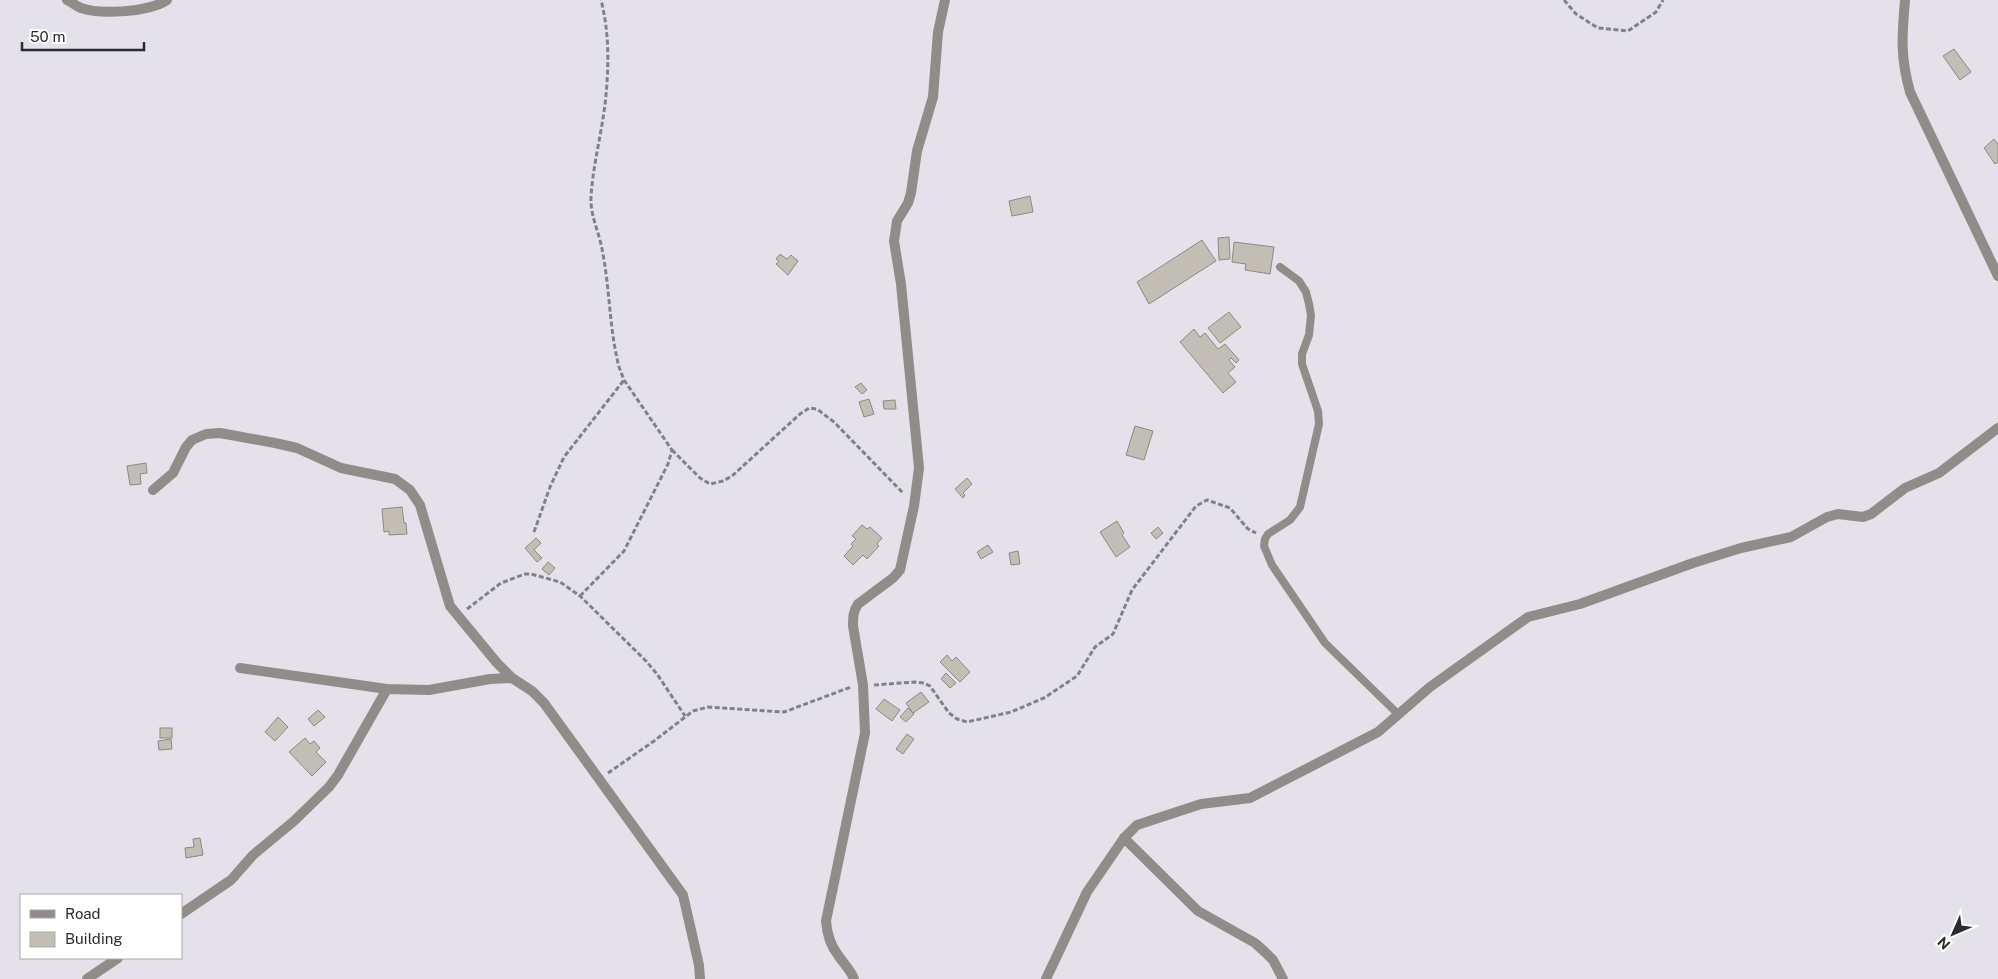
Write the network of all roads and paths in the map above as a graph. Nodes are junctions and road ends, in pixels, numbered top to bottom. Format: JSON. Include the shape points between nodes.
{"nodes":[{"id":1,"x":67,"y":0,"type":"edge"},
{"id":2,"x":167,"y":0,"type":"edge"},
{"id":3,"x":601,"y":0,"type":"edge"},
{"id":4,"x":946,"y":0,"type":"edge"},
{"id":5,"x":1564,"y":0,"type":"edge"},
{"id":6,"x":1663,"y":0,"type":"edge"},
{"id":7,"x":1905,"y":0,"type":"edge"},
{"id":8,"x":1280,"y":267,"type":"dead end"},
{"id":9,"x":1998,"y":276,"type":"edge"},
{"id":10,"x":624,"y":380,"type":"junction"},
{"id":11,"x":1998,"y":428,"type":"edge"},
{"id":12,"x":672,"y":450,"type":"junction"},
{"id":13,"x":153,"y":490,"type":"dead end"},
{"id":14,"x":914,"y":506,"type":"junction"},
{"id":15,"x":534,"y":532,"type":"dead end"},
{"id":16,"x":1265,"y":539,"type":"junction"},
{"id":17,"x":580,"y":596,"type":"junction"},
{"id":18,"x":457,"y":616,"type":"junction"},
{"id":19,"x":240,"y":668,"type":"dead end"},
{"id":20,"x":512,"y":678,"type":"junction"},
{"id":21,"x":863,"y":684,"type":"junction"},
{"id":22,"x":387,"y":689,"type":"junction"},
{"id":23,"x":1398,"y":715,"type":"junction"},
{"id":24,"x":685,"y":716,"type":"junction"},
{"id":25,"x":596,"y":776,"type":"junction"},
{"id":26,"x":1124,"y":838,"type":"junction"},
{"id":27,"x":182,"y":913,"type":"edge"},
{"id":28,"x":117,"y":959,"type":"edge"},
{"id":29,"x":87,"y":979,"type":"edge"},
{"id":30,"x":700,"y":979,"type":"edge"},
{"id":31,"x":854,"y":979,"type":"edge"},
{"id":32,"x":1046,"y":979,"type":"edge"},
{"id":33,"x":1283,"y":979,"type":"edge"}],
"edges":[{"from":1,"to":2,"type":"street","via":[[82,8],[110,11],[132,11]]},
{"from":3,"to":10,"type":"path","via":[[608,41],[606,96],[591,198],[602,250],[616,356]]},
{"from":4,"to":14,"type":"street","via":[[938,32],[933,97],[916,151],[912,193],[897,222],[894,241],[919,468]]},
{"from":5,"to":6,"type":"path","via":[[1576,14],[1598,28],[1628,31],[1656,12]]},
{"from":7,"to":9,"type":"street","via":[[1903,68],[1910,92]]},
{"from":8,"to":16,"type":"lane","via":[[1299,281],[1309,304],[1309,335],[1302,364],[1318,411],[1319,424],[1300,507],[1290,520]]},
{"from":10,"to":12,"type":"path"},
{"from":10,"to":15,"type":"path","via":[[564,457]]},
{"from":11,"to":23,"type":"street","via":[[1939,472],[1905,488],[1871,514],[1827,517],[1791,537],[1741,548],[1580,604],[1528,617],[1430,687]]},
{"from":12,"to":14,"type":"path","via":[[700,478],[710,484],[723,481],[800,414],[809,408],[817,409],[834,422]]},
{"from":12,"to":17,"type":"path","via":[[624,551]]},
{"from":13,"to":18,"type":"street","via":[[173,474],[192,440],[220,433],[297,448],[341,468],[395,478],[410,490],[420,505],[444,591]]},
{"from":14,"to":21,"type":"street","via":[[900,570],[855,608],[853,626]]},
{"from":16,"to":21,"type":"path","via":[[1248,529],[1230,508],[1208,500],[1196,506],[1132,590],[1113,634],[1095,647],[1077,676],[1044,698],[1011,712],[968,722],[949,713],[930,686],[924,683]]},
{"from":16,"to":23,"type":"lane","via":[[1264,546],[1272,566],[1325,643]]},
{"from":17,"to":18,"type":"path","via":[[553,579],[525,574],[488,592]]},
{"from":17,"to":24,"type":"path","via":[[654,669]]},
{"from":18,"to":20,"type":"street"},
{"from":19,"to":22,"type":"street"},
{"from":20,"to":22,"type":"street","via":[[429,690]]},
{"from":20,"to":25,"type":"street","via":[[544,703]]},
{"from":21,"to":24,"type":"path","via":[[784,712],[708,707],[693,710]]},
{"from":21,"to":31,"type":"street","via":[[865,733],[826,921],[827,935]]},
{"from":22,"to":27,"type":"street","via":[[329,788],[253,855],[231,880]]},
{"from":23,"to":26,"type":"street","via":[[1378,732],[1250,798],[1201,804],[1178,811],[1137,825]]},
{"from":24,"to":25,"type":"path","via":[[617,768]]},
{"from":25,"to":30,"type":"street","via":[[683,895]]},
{"from":26,"to":32,"type":"street","via":[[1087,892]]},
{"from":26,"to":33,"type":"street","via":[[1198,911],[1255,943],[1273,960]]},
{"from":28,"to":29,"type":"street"}]}
